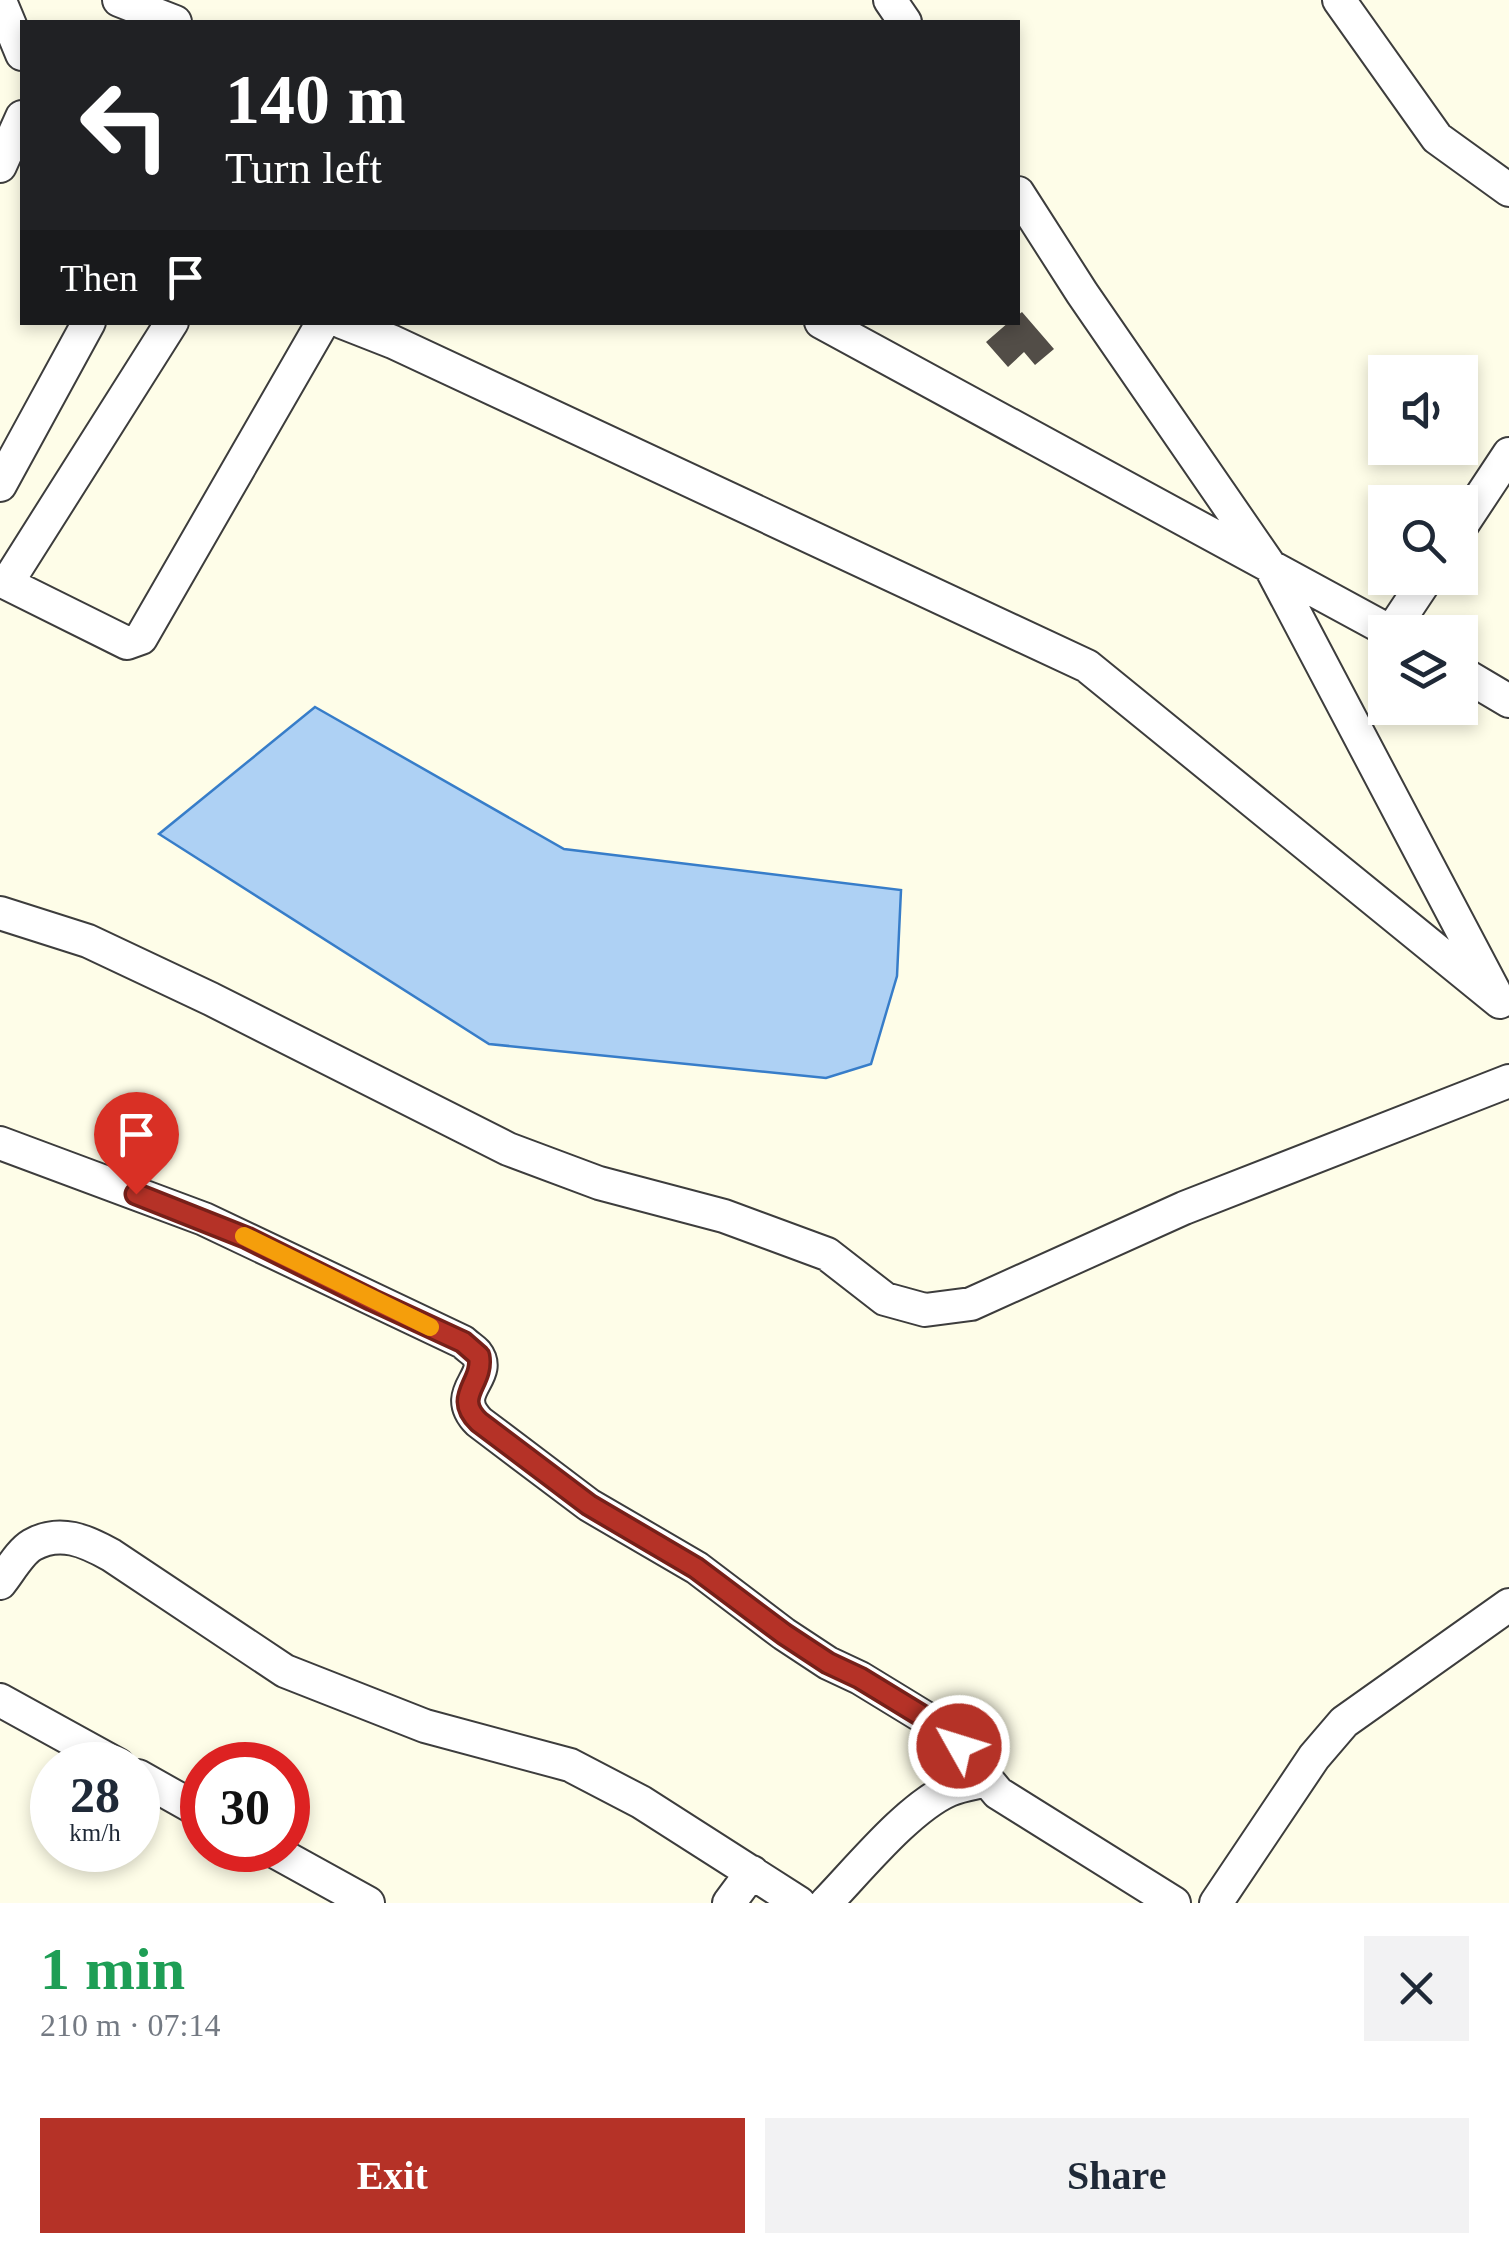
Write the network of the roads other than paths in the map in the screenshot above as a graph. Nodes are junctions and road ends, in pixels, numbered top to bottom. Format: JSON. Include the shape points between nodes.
{"nodes":[{"id":1,"x":119,"y":0,"type":"edge"},
{"id":2,"x":1339,"y":0,"type":"edge"},
{"id":3,"x":0,"y":1,"type":"edge"},
{"id":4,"x":170,"y":20,"type":"edge"},
{"id":5,"x":20,"y":49,"type":"edge"},
{"id":6,"x":20,"y":121,"type":"edge"},
{"id":7,"x":0,"y":166,"type":"edge"},
{"id":8,"x":1509,"y":190,"type":"edge"},
{"id":9,"x":1020,"y":196,"type":"edge"},
{"id":10,"x":87,"y":325,"type":"edge"},
{"id":11,"x":170,"y":325,"type":"edge"},
{"id":12,"x":320,"y":325,"type":"edge"},
{"id":13,"x":350,"y":325,"type":"edge"},
{"id":14,"x":827,"y":325,"type":"edge"},
{"id":15,"x":1509,"y":454,"type":"edge"},
{"id":16,"x":0,"y":485,"type":"edge"},
{"id":17,"x":1478,"y":501,"type":"edge"},
{"id":18,"x":1270,"y":566,"type":"junction"},
{"id":19,"x":4,"y":582,"type":"edge"},
{"id":20,"x":1368,"y":619,"type":"edge"},
{"id":21,"x":1478,"y":683,"type":"edge"},
{"id":22,"x":1509,"y":701,"type":"edge"},
{"id":23,"x":0,"y":913,"type":"edge"},
{"id":24,"x":1504,"y":1011,"type":"edge"},
{"id":25,"x":1509,"y":1080,"type":"edge"},
{"id":26,"x":0,"y":1143,"type":"edge"},
{"id":27,"x":0,"y":1583,"type":"edge"},
{"id":28,"x":1509,"y":1605,"type":"edge"},
{"id":29,"x":0,"y":1700,"type":"edge"},
{"id":30,"x":76,"y":1742,"type":"edge"},
{"id":31,"x":987,"y":1780,"type":"junction"},
{"id":32,"x":310,"y":1871,"type":"edge"},
{"id":33,"x":752,"y":1872,"type":"junction"},
{"id":34,"x":368,"y":1903,"type":"edge"},
{"id":35,"x":729,"y":1903,"type":"edge"},
{"id":36,"x":799,"y":1903,"type":"edge"},
{"id":37,"x":826,"y":1903,"type":"edge"},
{"id":38,"x":1174,"y":1903,"type":"edge"},
{"id":39,"x":1216,"y":1903,"type":"edge"}],
"edges":[{"from":1,"to":4,"type":"street"},
{"from":2,"to":8,"type":"street","via":[[1437,138]]},
{"from":3,"to":5,"type":"street"},
{"from":6,"to":7,"type":"street"},
{"from":9,"to":18,"type":"street"},
{"from":10,"to":16,"type":"street"},
{"from":11,"to":19,"type":"street"},
{"from":12,"to":19,"type":"street","via":[[141,638],[126,643]]},
{"from":13,"to":24,"type":"street","via":[[1087,666]]},
{"from":14,"to":18,"type":"street"},
{"from":15,"to":17,"type":"street"},
{"from":18,"to":20,"type":"street"},
{"from":18,"to":24,"type":"street"},
{"from":21,"to":22,"type":"street"},
{"from":23,"to":25,"type":"street","via":[[88,941],[508,1149],[827,1254],[885,1299],[925,1310],[971,1304],[1184,1208]]},
{"from":26,"to":31,"type":"street","via":[[204,1219],[463,1342],[479,1356],[481,1368],[467,1400],[479,1422],[589,1505],[696,1568],[828,1663],[932,1722]]},
{"from":27,"to":33,"type":"street","via":[[30,1545],[60,1536],[84,1540],[285,1670],[425,1726],[570,1764]]},
{"from":28,"to":39,"type":"street","via":[[1344,1722]]},
{"from":29,"to":30,"type":"street"},
{"from":31,"to":37,"type":"street","via":[[927,1802]]},
{"from":31,"to":38,"type":"street","via":[[1015,1805]]},
{"from":32,"to":34,"type":"street"},
{"from":33,"to":35,"type":"street"},
{"from":33,"to":36,"type":"street"}]}
